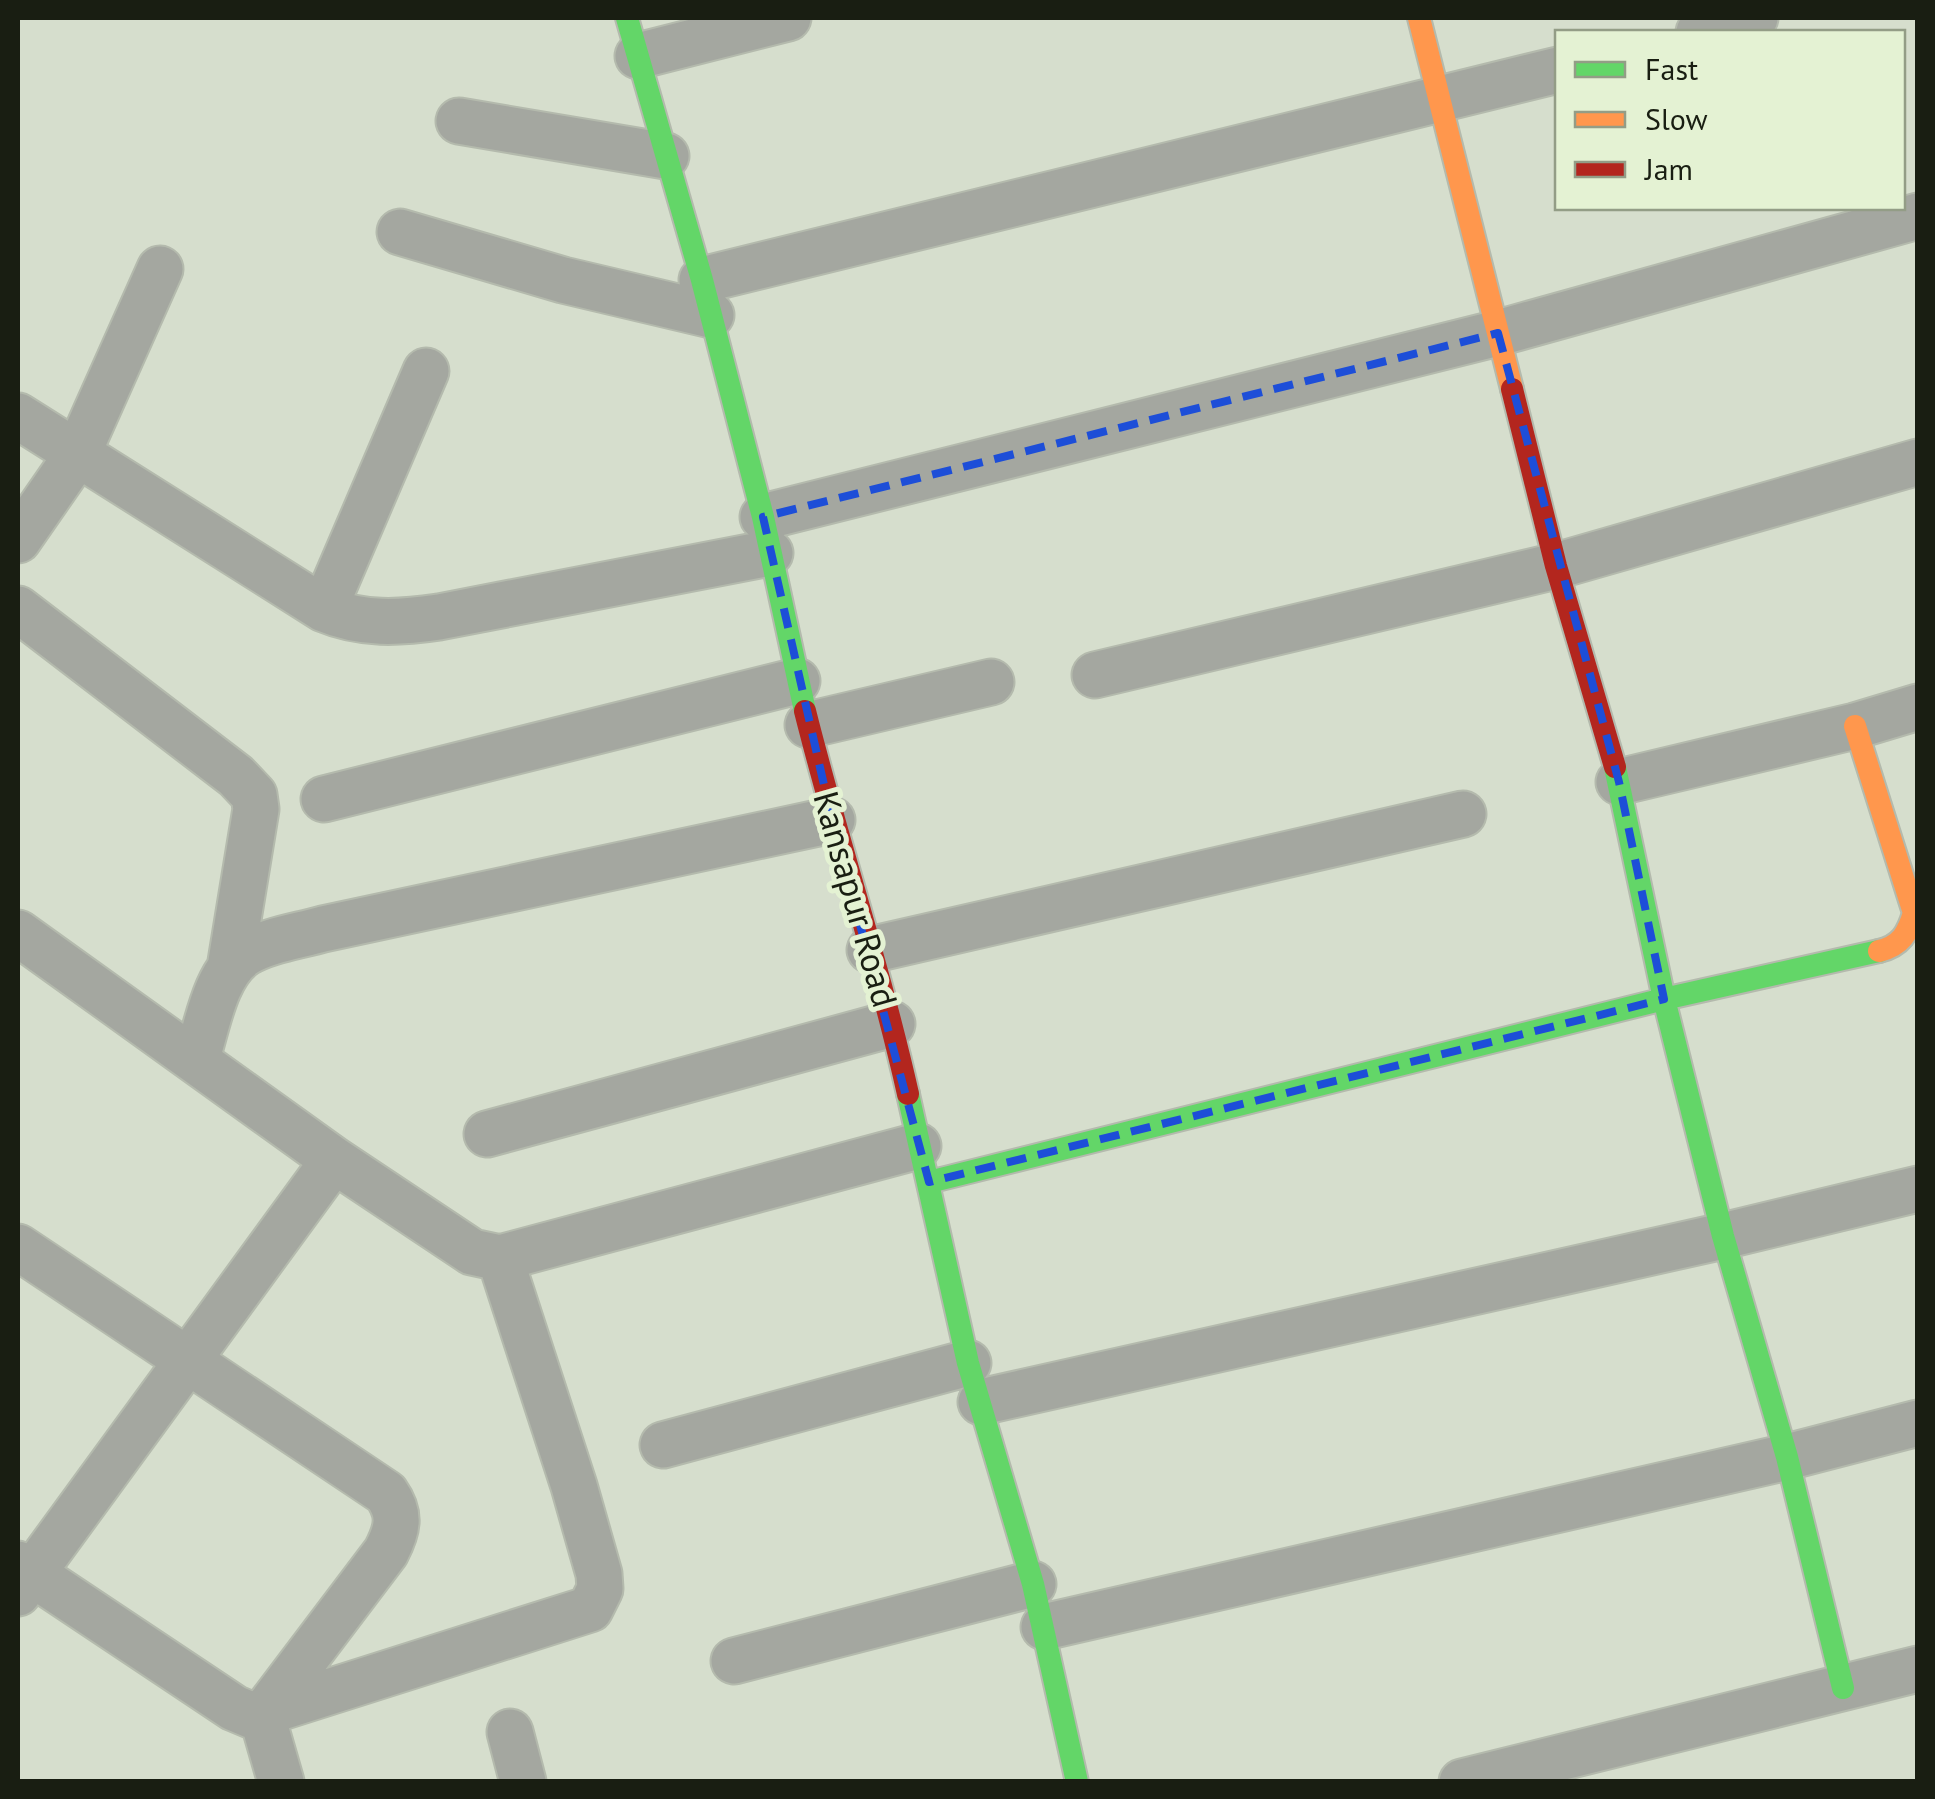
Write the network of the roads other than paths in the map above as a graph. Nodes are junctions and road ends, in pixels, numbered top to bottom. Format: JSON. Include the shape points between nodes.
{"nodes":[{"id":1,"x":788,"y":18,"type":"edge"},
{"id":2,"x":1419,"y":18,"type":"edge"},
{"id":3,"x":1755,"y":18,"type":"edge"},
{"id":4,"x":1707,"y":30,"type":"edge"},
{"id":5,"x":632,"y":37,"type":"edge"},
{"id":6,"x":1555,"y":71,"type":"edge"},
{"id":7,"x":1440,"y":101,"type":"junction"},
{"id":8,"x":459,"y":121,"type":"dead end"},
{"id":9,"x":666,"y":156,"type":"junction"},
{"id":10,"x":1918,"y":216,"type":"edge"},
{"id":11,"x":400,"y":232,"type":"dead end"},
{"id":12,"x":160,"y":269,"type":"dead end"},
{"id":13,"x":706,"y":298,"type":"junction"},
{"id":14,"x":1498,"y":333,"type":"junction"},
{"id":15,"x":426,"y":370,"type":"dead end"},
{"id":16,"x":18,"y":416,"type":"edge"},
{"id":17,"x":77,"y":456,"type":"junction"},
{"id":18,"x":1918,"y":462,"type":"edge"},
{"id":19,"x":766,"y":535,"type":"junction"},
{"id":20,"x":18,"y":540,"type":"edge"},
{"id":21,"x":1556,"y":566,"type":"junction"},
{"id":22,"x":18,"y":609,"type":"edge"},
{"id":23,"x":324,"y":609,"type":"junction"},
{"id":24,"x":1095,"y":675,"type":"dead end"},
{"id":25,"x":797,"y":681,"type":"junction"},
{"id":26,"x":991,"y":682,"type":"dead end"},
{"id":27,"x":1918,"y":708,"type":"edge"},
{"id":28,"x":808,"y":725,"type":"junction"},
{"id":29,"x":1855,"y":726,"type":"junction"},
{"id":30,"x":1619,"y":782,"type":"junction"},
{"id":31,"x":324,"y":799,"type":"dead end"},
{"id":32,"x":1463,"y":814,"type":"dead end"},
{"id":33,"x":832,"y":820,"type":"junction"},
{"id":34,"x":18,"y":933,"type":"edge"},
{"id":35,"x":870,"y":950,"type":"junction"},
{"id":36,"x":230,"y":968,"type":"junction"},
{"id":37,"x":1664,"y":999,"type":"junction"},
{"id":38,"x":892,"y":1024,"type":"junction"},
{"id":39,"x":196,"y":1061,"type":"junction"},
{"id":40,"x":488,"y":1134,"type":"dead end"},
{"id":41,"x":334,"y":1160,"type":"junction"},
{"id":42,"x":924,"y":1164,"type":"junction"},
{"id":43,"x":1918,"y":1189,"type":"edge"},
{"id":44,"x":1723,"y":1236,"type":"junction"},
{"id":45,"x":18,"y":1247,"type":"edge"},
{"id":46,"x":500,"y":1258,"type":"junction"},
{"id":47,"x":187,"y":1358,"type":"junction"},
{"id":48,"x":974,"y":1382,"type":"junction"},
{"id":49,"x":1918,"y":1424,"type":"edge"},
{"id":50,"x":663,"y":1445,"type":"dead end"},
{"id":51,"x":1787,"y":1457,"type":"junction"},
{"id":52,"x":22,"y":1577,"type":"edge"},
{"id":53,"x":1039,"y":1605,"type":"junction"},
{"id":54,"x":734,"y":1661,"type":"dead end"},
{"id":55,"x":1918,"y":1669,"type":"edge"},
{"id":56,"x":1842,"y":1688,"type":"junction"},
{"id":57,"x":262,"y":1716,"type":"junction"},
{"id":58,"x":510,"y":1732,"type":"dead end"},
{"id":59,"x":281,"y":1782,"type":"edge"},
{"id":60,"x":522,"y":1782,"type":"edge"},
{"id":61,"x":1077,"y":1782,"type":"edge"},
{"id":62,"x":1462,"y":1782,"type":"edge"}],
"edges":[{"from":1,"to":5,"type":"street"},
{"from":2,"to":7,"type":"street"},
{"from":3,"to":4,"type":"street"},
{"from":5,"to":9,"type":"street","name":"Kansapur Road"},
{"from":6,"to":7,"type":"street"},
{"from":7,"to":13,"type":"street"},
{"from":7,"to":14,"type":"street"},
{"from":8,"to":9,"type":"street"},
{"from":9,"to":13,"type":"street","name":"Kansapur Road"},
{"from":10,"to":14,"type":"street"},
{"from":11,"to":13,"type":"street","via":[[563,280]]},
{"from":12,"to":17,"type":"street"},
{"from":13,"to":19,"type":"street","name":"Kansapur Road"},
{"from":14,"to":19,"type":"street"},
{"from":14,"to":21,"type":"street"},
{"from":15,"to":23,"type":"street"},
{"from":16,"to":17,"type":"street"},
{"from":17,"to":20,"type":"street"},
{"from":17,"to":23,"type":"street"},
{"from":18,"to":21,"type":"street"},
{"from":19,"to":23,"type":"street","via":[[397,623]]},
{"from":19,"to":25,"type":"street","name":"Kansapur Road"},
{"from":21,"to":24,"type":"street"},
{"from":21,"to":30,"type":"street"},
{"from":22,"to":36,"type":"street","via":[[254,795]]},
{"from":25,"to":28,"type":"street","name":"Kansapur Road"},
{"from":25,"to":31,"type":"street"},
{"from":26,"to":28,"type":"street"},
{"from":27,"to":29,"type":"street"},
{"from":28,"to":33,"type":"street","name":"Kansapur Road"},
{"from":29,"to":30,"type":"street"},
{"from":29,"to":37,"type":"street","via":[[1914,913],[1907,935],[1891,948]]},
{"from":30,"to":37,"type":"street"},
{"from":32,"to":35,"type":"street"},
{"from":33,"to":35,"type":"street","name":"Kansapur Road"},
{"from":33,"to":36,"type":"street","via":[[323,929],[246,954]]},
{"from":34,"to":39,"type":"street"},
{"from":35,"to":38,"type":"street","name":"Kansapur Road"},
{"from":36,"to":39,"type":"street"},
{"from":37,"to":42,"type":"street"},
{"from":37,"to":44,"type":"street"},
{"from":38,"to":40,"type":"street"},
{"from":38,"to":42,"type":"street","name":"Kansapur Road"},
{"from":39,"to":41,"type":"street"},
{"from":41,"to":46,"type":"street","via":[[472,1252]]},
{"from":41,"to":47,"type":"street"},
{"from":42,"to":46,"type":"street"},
{"from":42,"to":48,"type":"street","name":"Kansapur Road"},
{"from":43,"to":44,"type":"street"},
{"from":44,"to":48,"type":"street"},
{"from":44,"to":51,"type":"street"},
{"from":45,"to":47,"type":"street"},
{"from":46,"to":57,"type":"street","via":[[580,1504],[599,1574],[597,1600],[590,1610]]},
{"from":47,"to":52,"type":"street"},
{"from":47,"to":57,"type":"street","via":[[386,1492],[396,1506],[395,1535],[386,1552]]},
{"from":48,"to":50,"type":"street"},
{"from":48,"to":53,"type":"street","name":"Kansapur Road"},
{"from":49,"to":51,"type":"street"},
{"from":51,"to":53,"type":"street"},
{"from":51,"to":56,"type":"street"},
{"from":52,"to":57,"type":"street","via":[[243,1713]]},
{"from":53,"to":54,"type":"street"},
{"from":53,"to":61,"type":"street","name":"Kansapur Road"},
{"from":55,"to":56,"type":"street"},
{"from":56,"to":62,"type":"street"},
{"from":57,"to":59,"type":"street"},
{"from":58,"to":60,"type":"street"}]}
